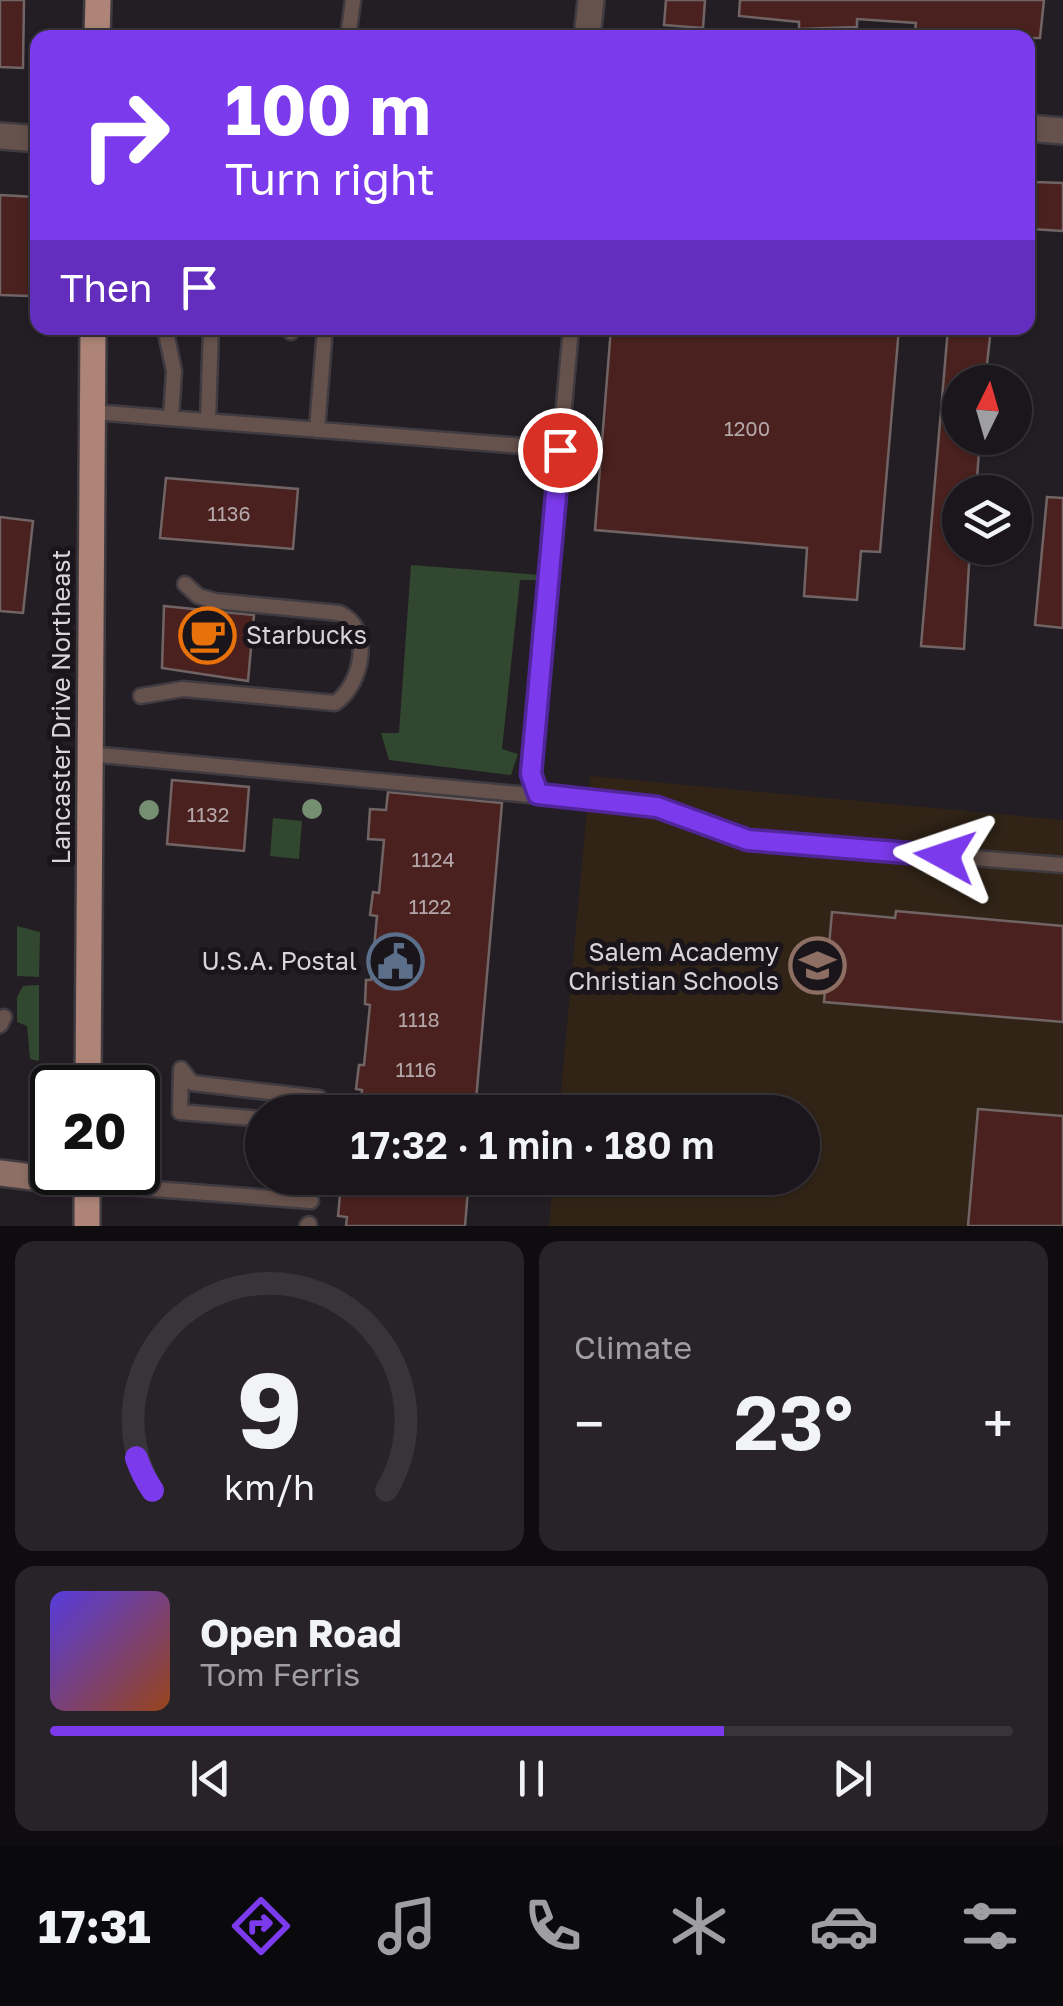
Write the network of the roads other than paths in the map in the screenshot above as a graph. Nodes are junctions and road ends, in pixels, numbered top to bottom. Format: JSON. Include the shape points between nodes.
{"nodes":[{"id":1,"x":98,"y":0,"type":"edge"},
{"id":2,"x":352,"y":0,"type":"edge"},
{"id":3,"x":591,"y":0,"type":"edge"},
{"id":4,"x":98,"y":30,"type":"edge"},
{"id":5,"x":349,"y":30,"type":"edge"},
{"id":6,"x":588,"y":30,"type":"edge"},
{"id":7,"x":1035,"y":129,"type":"edge"},
{"id":8,"x":1063,"y":131,"type":"edge"},
{"id":9,"x":0,"y":136,"type":"edge"},
{"id":10,"x":30,"y":138,"type":"edge"},
{"id":11,"x":94,"y":335,"type":"edge"},
{"id":12,"x":166,"y":335,"type":"edge"},
{"id":13,"x":210,"y":335,"type":"edge"},
{"id":14,"x":324,"y":335,"type":"edge"},
{"id":15,"x":570,"y":335,"type":"edge"},
{"id":16,"x":93,"y":412,"type":"junction"},
{"id":17,"x":170,"y":418,"type":"junction"},
{"id":18,"x":208,"y":421,"type":"junction"},
{"id":19,"x":317,"y":430,"type":"junction"},
{"id":20,"x":560,"y":450,"type":"junction"},
{"id":21,"x":185,"y":584,"type":"dead end"},
{"id":22,"x":141,"y":696,"type":"dead end"},
{"id":23,"x":90,"y":754,"type":"junction"},
{"id":24,"x":538,"y":794,"type":"junction"},
{"id":25,"x":1063,"y":866,"type":"edge"},
{"id":26,"x":88,"y":1065,"type":"edge"},
{"id":27,"x":294,"y":1095,"type":"edge"},
{"id":28,"x":245,"y":1118,"type":"edge"},
{"id":29,"x":0,"y":1173,"type":"edge"},
{"id":30,"x":30,"y":1175,"type":"edge"},
{"id":31,"x":160,"y":1185,"type":"edge"},
{"id":32,"x":87,"y":1195,"type":"edge"},
{"id":33,"x":311,"y":1200,"type":"dead end"},
{"id":34,"x":87,"y":1226,"type":"edge"}],
"edges":[{"from":1,"to":4,"type":"main road"},
{"from":2,"to":5,"type":"lane"},
{"from":3,"to":6,"type":"street"},
{"from":7,"to":8,"type":"street"},
{"from":9,"to":10,"type":"street"},
{"from":11,"to":16,"type":"main road","name":"Lancaster Drive Northeast"},
{"from":12,"to":17,"type":"lane","via":[[174,371]]},
{"from":13,"to":18,"type":"lane"},
{"from":14,"to":19,"type":"lane"},
{"from":15,"to":20,"type":"lane"},
{"from":16,"to":17,"type":"lane"},
{"from":16,"to":23,"type":"main road","name":"Lancaster Drive Northeast"},
{"from":17,"to":18,"type":"lane"},
{"from":18,"to":19,"type":"lane"},
{"from":19,"to":20,"type":"lane"},
{"from":20,"to":24,"type":"lane","via":[[531,774]]},
{"from":21,"to":22,"type":"lane","via":[[216,601],[340,612],[354,619],[360,630],[357,679],[335,704],[183,689]]},
{"from":23,"to":24,"type":"lane"},
{"from":23,"to":26,"type":"main road","name":"Lancaster Drive Northeast"},
{"from":24,"to":25,"type":"lane","via":[[657,807],[748,840]]},
{"from":27,"to":28,"type":"lane","via":[[192,1083],[181,1069],[180,1112]]},
{"from":29,"to":30,"type":"street"},
{"from":31,"to":33,"type":"lane"},
{"from":32,"to":34,"type":"main road"}]}
